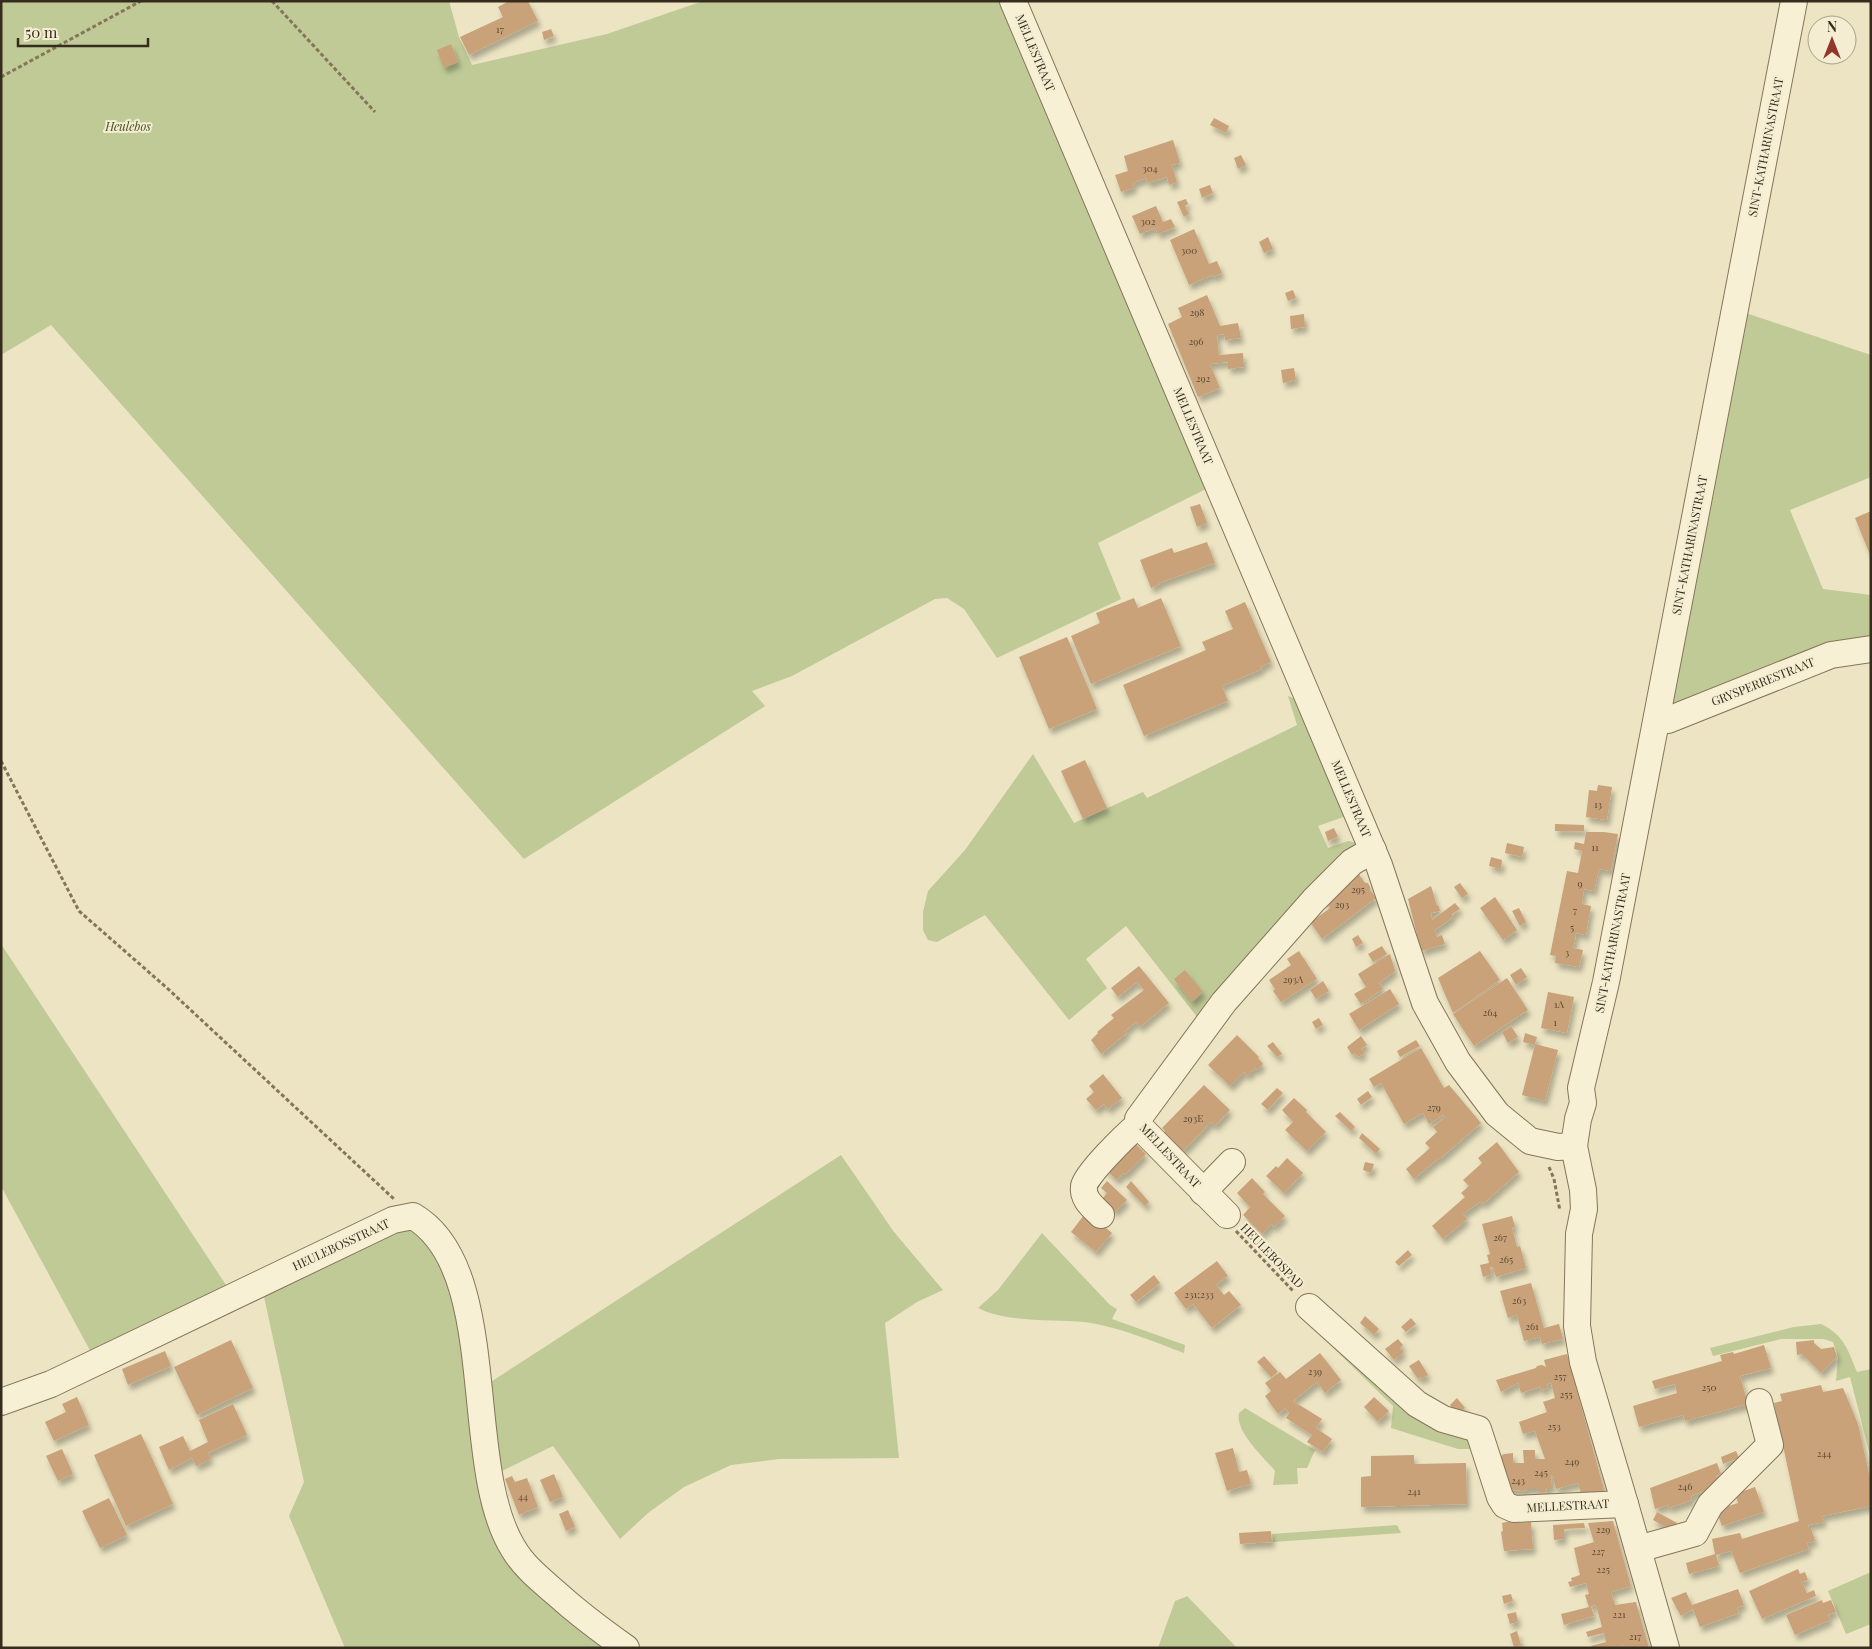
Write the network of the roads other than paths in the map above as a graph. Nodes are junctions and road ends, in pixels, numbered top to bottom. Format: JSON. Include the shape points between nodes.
{"nodes":[{"id":1,"x":1013,"y":1,"type":"edge"},
{"id":2,"x":1794,"y":1,"type":"edge"},
{"id":3,"x":1871,"y":649,"type":"edge"},
{"id":4,"x":1657,"y":718,"type":"junction"},
{"id":5,"x":1373,"y":850,"type":"junction"},
{"id":6,"x":1138,"y":1125,"type":"junction"},
{"id":7,"x":1566,"y":1146,"type":"junction"},
{"id":8,"x":1232,"y":1162,"type":"dead end"},
{"id":9,"x":1203,"y":1192,"type":"junction"},
{"id":10,"x":1101,"y":1215,"type":"dead end"},
{"id":11,"x":1227,"y":1215,"type":"road end"},
{"id":12,"x":1309,"y":1307,"type":"road end"},
{"id":13,"x":1,"y":1402,"type":"edge"},
{"id":14,"x":1759,"y":1402,"type":"dead end"},
{"id":15,"x":1625,"y":1504,"type":"junction"},
{"id":16,"x":1638,"y":1549,"type":"junction"},
{"id":17,"x":626,"y":1648,"type":"edge"},
{"id":18,"x":1666,"y":1648,"type":"edge"}],
"edges":[{"from":1,"to":5,"type":"street","name":"MELLESTRAAT"},
{"from":2,"to":4,"type":"street","name":"SINT-KATHARINASTRAAT"},
{"from":3,"to":4,"type":"street","name":"GRYSPERRESTRAAT","via":[[1831,655],[1668,720]]},
{"from":4,"to":7,"type":"street","name":"SINT-KATHARINASTRAAT","via":[[1606,982],[1581,1088],[1571,1101]]},
{"from":5,"to":6,"type":"street","name":"MELLESTRAAT","via":[[1352,862],[1314,900],[1224,1002],[1138,1118]]},
{"from":5,"to":7,"type":"street","name":"MELLESTRAAT","via":[[1425,1003],[1458,1062],[1497,1114],[1530,1141]]},
{"from":6,"to":9,"type":"street","name":"MELLESTRAAT"},
{"from":6,"to":10,"type":"street","via":[[1126,1134],[1084,1186],[1086,1200]]},
{"from":7,"to":15,"type":"street","name":"MELLESTRAAT","via":[[1579,1234],[1577,1326],[1583,1362]]},
{"from":8,"to":9,"type":"street","name":"MELLESTRAAT"},
{"from":9,"to":11,"type":"street","name":"MELLESTRAAT"},
{"from":12,"to":15,"type":"street","name":"MELLESTRAAT","via":[[1418,1404],[1444,1419],[1478,1429],[1505,1505],[1514,1509]]},
{"from":13,"to":17,"type":"street","name":"HEULEBOSSTRAAT","via":[[50,1384],[393,1220],[413,1216],[438,1236],[448,1252],[466,1305],[480,1386],[487,1470],[499,1520],[509,1541],[529,1570],[592,1624]]},
{"from":14,"to":16,"type":"street","via":[[1770,1446],[1710,1505],[1695,1533]]},
{"from":15,"to":16,"type":"street","name":"MELLESTRAAT"},
{"from":16,"to":18,"type":"street","name":"MELLESTRAAT"}]}
